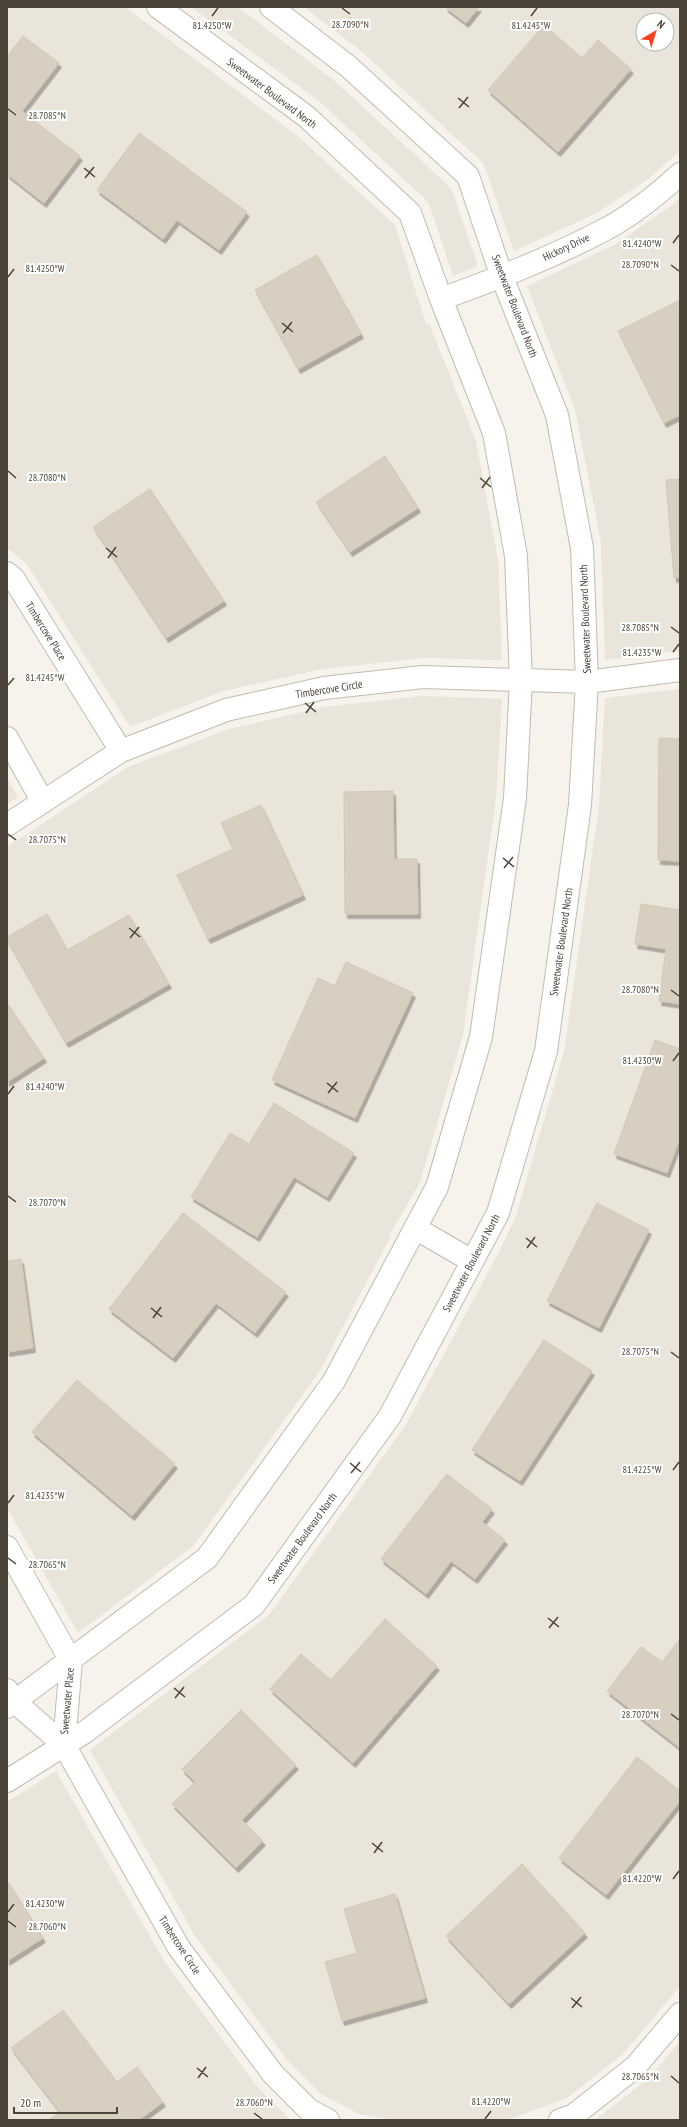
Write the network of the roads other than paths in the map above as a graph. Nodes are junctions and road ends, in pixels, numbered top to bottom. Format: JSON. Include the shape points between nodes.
{"nodes":[{"id":1,"x":158,"y":7,"type":"edge"},
{"id":2,"x":271,"y":7,"type":"edge"},
{"id":3,"x":680,"y":174,"type":"edge"},
{"id":4,"x":502,"y":277,"type":"junction"},
{"id":5,"x":441,"y":299,"type":"junction"},
{"id":6,"x":7,"y":573,"type":"edge"},
{"id":7,"x":680,"y":670,"type":"edge"},
{"id":8,"x":522,"y":680,"type":"junction"},
{"id":9,"x":587,"y":682,"type":"junction"},
{"id":10,"x":7,"y":738,"type":"edge"},
{"id":11,"x":121,"y":751,"type":"junction"},
{"id":12,"x":43,"y":802,"type":"junction"},
{"id":13,"x":7,"y":825,"type":"edge"},
{"id":14,"x":415,"y":1228,"type":"junction"},
{"id":15,"x":472,"y":1262,"type":"junction"},
{"id":16,"x":7,"y":1547,"type":"edge"},
{"id":17,"x":71,"y":1661,"type":"junction"},
{"id":18,"x":10,"y":1700,"type":"edge"},
{"id":19,"x":64,"y":1745,"type":"junction"},
{"id":20,"x":7,"y":1781,"type":"edge"},
{"id":21,"x":680,"y":2014,"type":"edge"},
{"id":22,"x":328,"y":2120,"type":"edge"},
{"id":23,"x":560,"y":2120,"type":"edge"}],
"edges":[{"from":1,"to":5,"type":"street","name":"Sweetwater Boulevard North","via":[[307,117],[410,213]]},
{"from":2,"to":4,"type":"street","name":"Sweetwater Boulevard North","via":[[349,67],[468,176]]},
{"from":3,"to":4,"type":"street","name":"Hickory Drive","via":[[657,195],[605,230]]},
{"from":4,"to":5,"type":"street","name":"Hickory Drive"},
{"from":4,"to":9,"type":"street","name":"Sweetwater Boulevard North","via":[[557,415],[582,548]]},
{"from":5,"to":8,"type":"street","name":"Sweetwater Boulevard North","via":[[494,434],[516,556]]},
{"from":6,"to":11,"type":"street","name":"Timbercove Place","via":[[14,579]]},
{"from":7,"to":9,"type":"street","name":"Timbercove Circle"},
{"from":8,"to":9,"type":"street","name":"Timbercove Circle"},
{"from":8,"to":11,"type":"street","name":"Timbercove Circle","via":[[423,677],[324,688],[226,710]]},
{"from":8,"to":14,"type":"street","name":"Sweetwater Boulevard North","via":[[514,798],[481,1037],[437,1187]]},
{"from":9,"to":15,"type":"street","name":"Sweetwater Boulevard North","via":[[580,805],[546,1051],[498,1213]]},
{"from":10,"to":12,"type":"street"},
{"from":11,"to":12,"type":"street","name":"Timbercove Circle"},
{"from":12,"to":13,"type":"street","name":"Timbercove Circle"},
{"from":14,"to":15,"type":"street"},
{"from":14,"to":17,"type":"street","name":"Sweetwater Boulevard North","via":[[334,1381],[207,1558]]},
{"from":15,"to":19,"type":"street","name":"Sweetwater Boulevard North","via":[[390,1416],[254,1605]]},
{"from":16,"to":17,"type":"street","name":"Sweetwater Place"},
{"from":17,"to":18,"type":"street","name":"Sweetwater Boulevard North"},
{"from":17,"to":19,"type":"street","name":"Sweetwater Place"},
{"from":18,"to":19,"type":"street","name":"Sweetwater Place"},
{"from":19,"to":20,"type":"street","name":"Sweetwater Boulevard North"},
{"from":19,"to":22,"type":"street","name":"Timbercove Circle","via":[[179,1948],[273,2074],[310,2110]]},
{"from":21,"to":23,"type":"street","via":[[635,2067],[574,2115]]}]}
